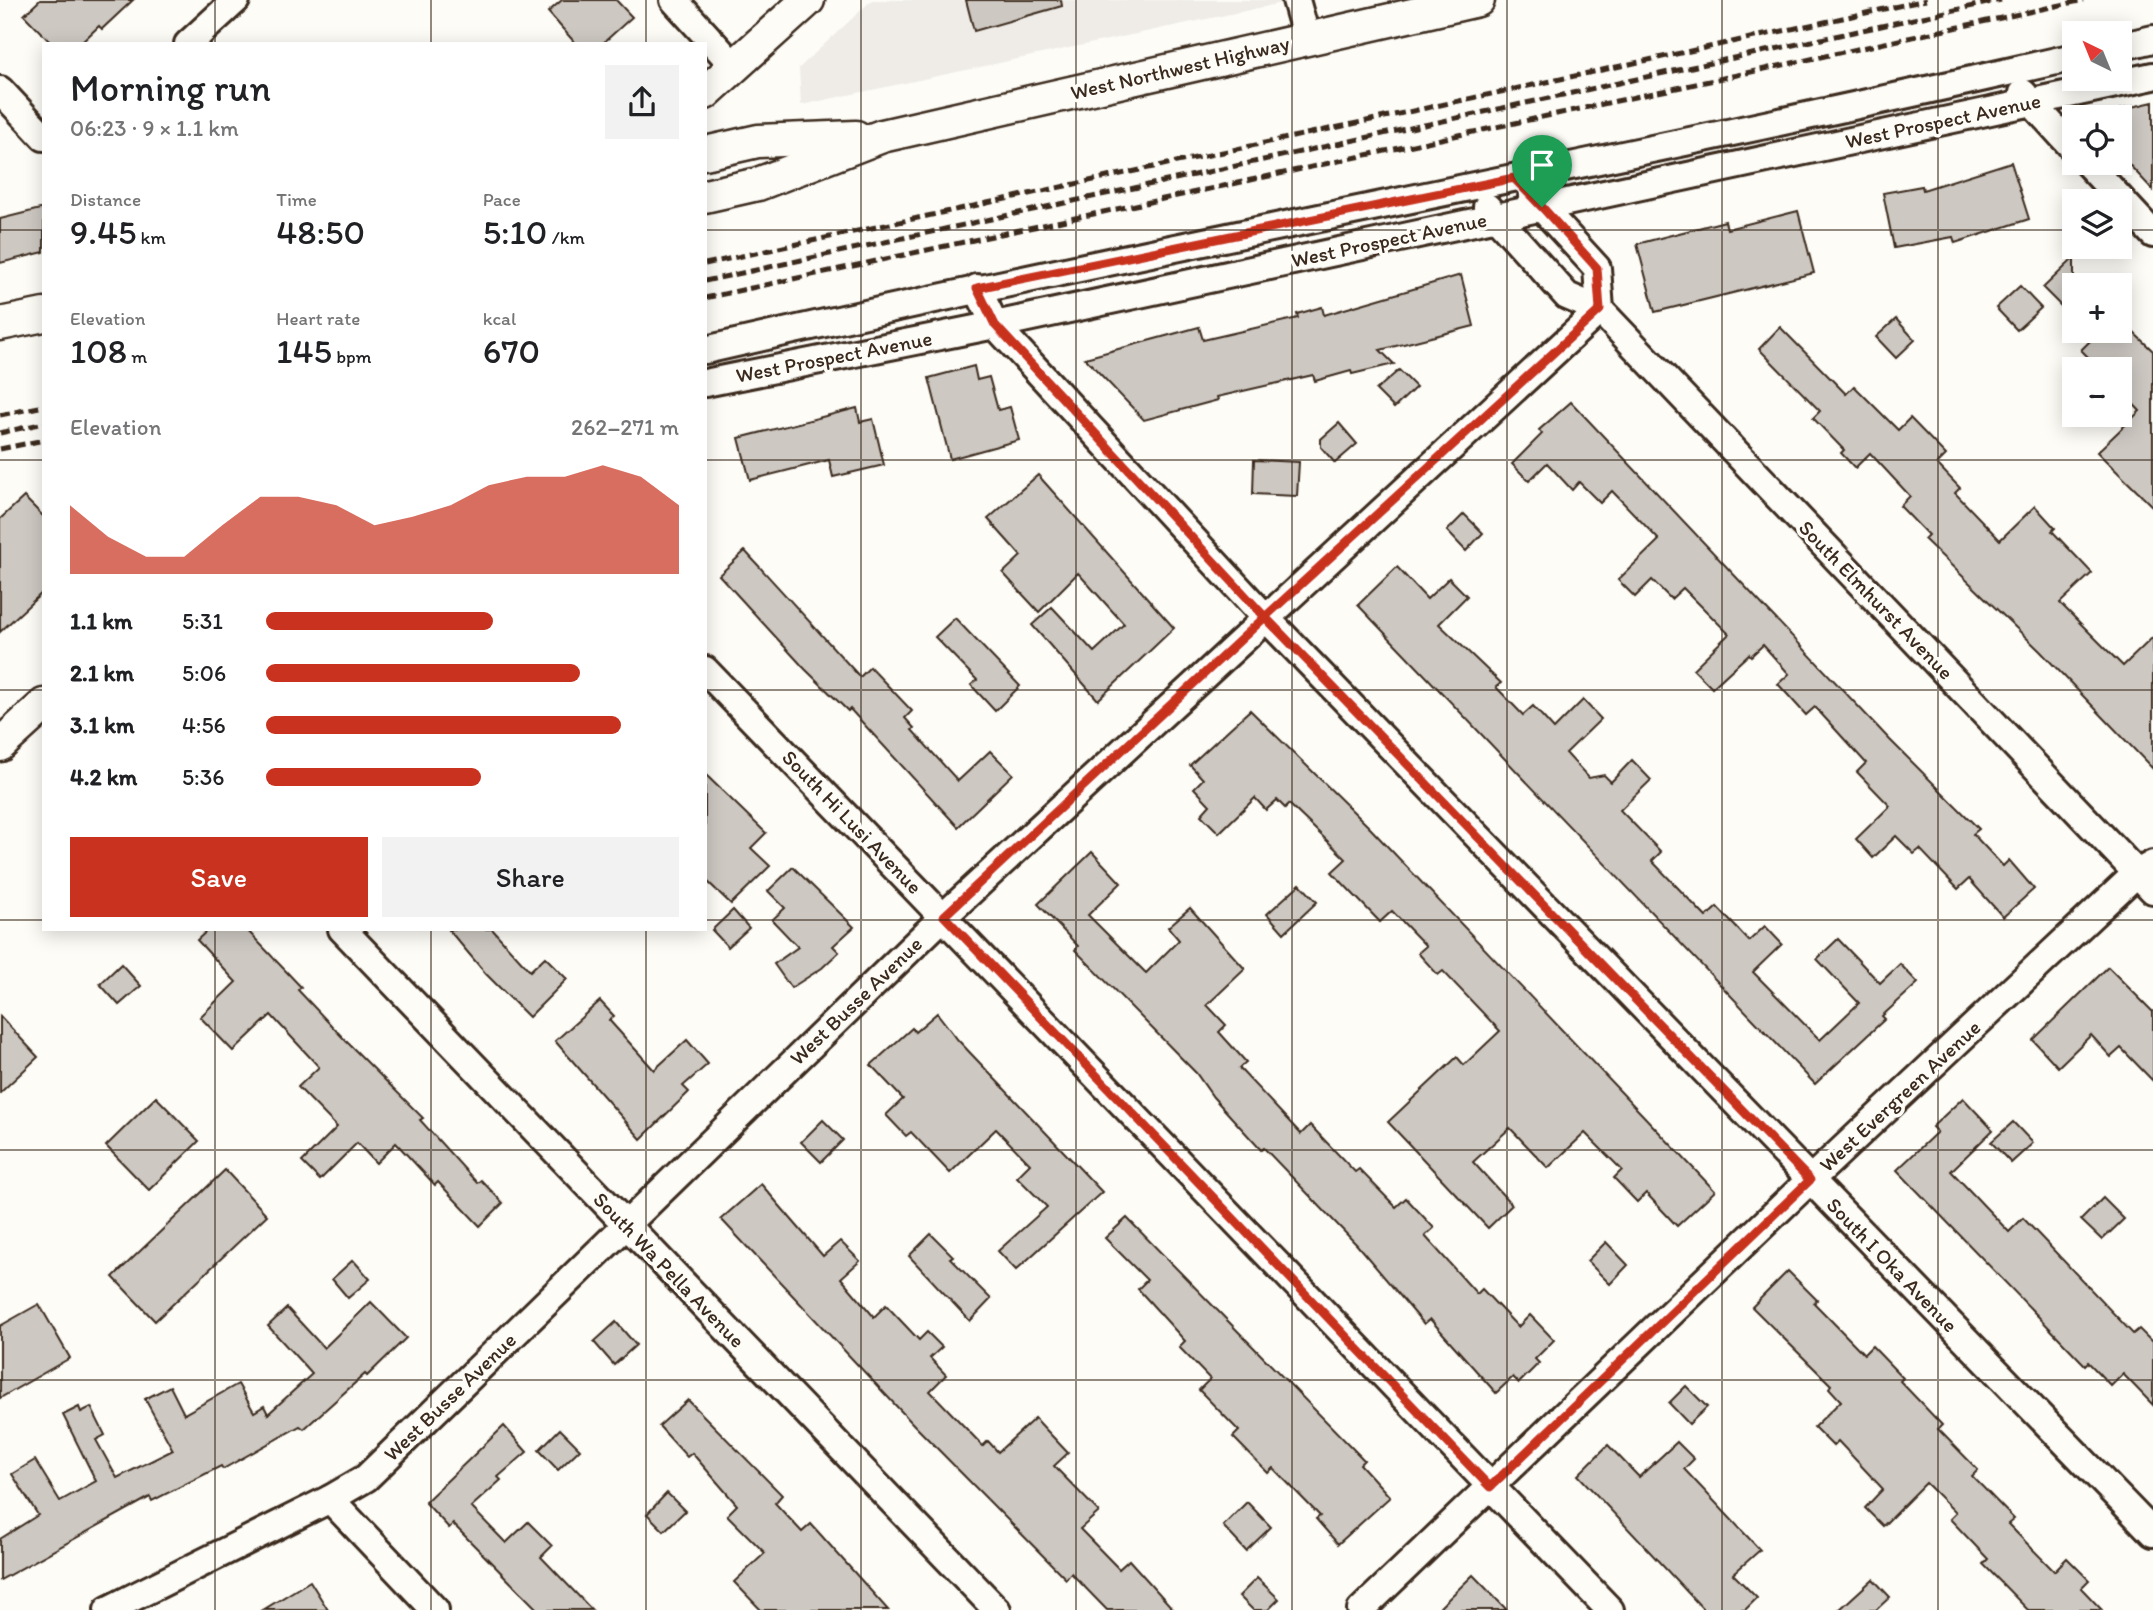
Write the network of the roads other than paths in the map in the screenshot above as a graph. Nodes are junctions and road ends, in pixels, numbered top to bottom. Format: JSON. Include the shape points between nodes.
{"nodes":[{"id":1,"x":236,"y":0,"type":"edge"},
{"id":2,"x":674,"y":0,"type":"edge"},
{"id":3,"x":808,"y":0,"type":"edge"},
{"id":4,"x":1296,"y":0,"type":"edge"},
{"id":5,"x":1478,"y":0,"type":"edge"},
{"id":6,"x":1307,"y":39,"type":"junction"},
{"id":7,"x":2153,"y":39,"type":"edge"},
{"id":8,"x":190,"y":42,"type":"edge"},
{"id":9,"x":2132,"y":44,"type":"edge"},
{"id":10,"x":2062,"y":60,"type":"edge"},
{"id":11,"x":734,"y":66,"type":"junction"},
{"id":12,"x":2007,"y":72,"type":"junction"},
{"id":13,"x":2153,"y":76,"type":"edge"},
{"id":14,"x":0,"y":90,"type":"edge"},
{"id":15,"x":707,"y":91,"type":"edge"},
{"id":16,"x":2031,"y":102,"type":"junction"},
{"id":17,"x":42,"y":135,"type":"edge"},
{"id":18,"x":882,"y":136,"type":"junction"},
{"id":19,"x":2062,"y":136,"type":"edge"},
{"id":20,"x":707,"y":153,"type":"edge"},
{"id":21,"x":2098,"y":175,"type":"edge"},
{"id":22,"x":1514,"y":178,"type":"junction"},
{"id":23,"x":1470,"y":187,"type":"junction"},
{"id":24,"x":707,"y":196,"type":"edge"},
{"id":25,"x":1542,"y":207,"type":"junction"},
{"id":26,"x":1496,"y":217,"type":"junction"},
{"id":27,"x":2153,"y":234,"type":"edge"},
{"id":28,"x":977,"y":288,"type":"junction"},
{"id":29,"x":1600,"y":310,"type":"junction"},
{"id":30,"x":42,"y":315,"type":"edge"},
{"id":31,"x":0,"y":324,"type":"edge"},
{"id":32,"x":995,"y":325,"type":"junction"},
{"id":33,"x":707,"y":350,"type":"edge"},
{"id":34,"x":707,"y":383,"type":"edge"},
{"id":35,"x":1265,"y":617,"type":"junction"},
{"id":36,"x":707,"y":672,"type":"edge"},
{"id":37,"x":42,"y":707,"type":"edge"},
{"id":38,"x":0,"y":745,"type":"edge"},
{"id":39,"x":2153,"y":846,"type":"edge"},
{"id":40,"x":2148,"y":876,"type":"edge"},
{"id":41,"x":944,"y":916,"type":"junction"},
{"id":42,"x":344,"y":931,"type":"edge"},
{"id":43,"x":1810,"y":1180,"type":"junction"},
{"id":44,"x":627,"y":1226,"type":"junction"},
{"id":45,"x":1490,"y":1487,"type":"junction"},
{"id":46,"x":330,"y":1500,"type":"junction"},
{"id":47,"x":2153,"y":1533,"type":"edge"},
{"id":48,"x":108,"y":1610,"type":"edge"},
{"id":49,"x":435,"y":1610,"type":"edge"},
{"id":50,"x":997,"y":1610,"type":"edge"},
{"id":51,"x":1361,"y":1610,"type":"edge"},
{"id":52,"x":1610,"y":1610,"type":"edge"}],
"edges":[{"from":1,"to":8,"type":"street"},
{"from":2,"to":11,"type":"street"},
{"from":3,"to":11,"type":"main road"},
{"from":4,"to":6,"type":"street"},
{"from":5,"to":6,"type":"main road","name":"West Northwest Highway"},
{"from":6,"to":18,"type":"main road","name":"West Northwest Highway"},
{"from":7,"to":9,"type":"street"},
{"from":10,"to":12,"type":"street","name":"West Prospect Avenue"},
{"from":11,"to":15,"type":"main road"},
{"from":12,"to":16,"type":"street"},
{"from":12,"to":22,"type":"street","name":"West Prospect Avenue"},
{"from":13,"to":16,"type":"street","name":"West Prospect Avenue"},
{"from":14,"to":17,"type":"street"},
{"from":16,"to":19,"type":"street"},
{"from":16,"to":25,"type":"street","name":"West Prospect Avenue"},
{"from":18,"to":20,"type":"main road","name":"West Northwest Highway","via":[[758,141]]},
{"from":18,"to":24,"type":"main road","name":"West Northwest Highway","via":[[758,184]]},
{"from":21,"to":27,"type":"street"},
{"from":22,"to":23,"type":"street","name":"West Prospect Avenue"},
{"from":22,"to":25,"type":"street"},
{"from":23,"to":26,"type":"street","name":"South Elmhurst Avenue"},
{"from":23,"to":28,"type":"street","name":"West Prospect Avenue"},
{"from":25,"to":26,"type":"street","name":"West Prospect Avenue"},
{"from":25,"to":29,"type":"street","via":[[1597,268]]},
{"from":26,"to":29,"type":"street","name":"South Elmhurst Avenue","via":[[1567,296]]},
{"from":26,"to":32,"type":"street","name":"West Prospect Avenue"},
{"from":28,"to":32,"type":"street","name":"South I Oka Avenue"},
{"from":28,"to":33,"type":"street","name":"West Prospect Avenue"},
{"from":29,"to":35,"type":"street","name":"West Busse Avenue"},
{"from":29,"to":40,"type":"street","name":"South Elmhurst Avenue"},
{"from":30,"to":31,"type":"main road"},
{"from":32,"to":34,"type":"street","name":"West Prospect Avenue"},
{"from":32,"to":35,"type":"street","name":"South I Oka Avenue"},
{"from":35,"to":41,"type":"street","name":"West Busse Avenue"},
{"from":35,"to":43,"type":"street","name":"South I Oka Avenue"},
{"from":36,"to":41,"type":"street","name":"South Hi Lusi Avenue"},
{"from":37,"to":38,"type":"main road"},
{"from":39,"to":40,"type":"street","name":"West Evergreen Avenue"},
{"from":40,"to":43,"type":"street","name":"West Evergreen Avenue"},
{"from":41,"to":44,"type":"street","name":"West Busse Avenue"},
{"from":41,"to":45,"type":"street","name":"South Hi Lusi Avenue"},
{"from":42,"to":44,"type":"street","name":"South Wa Pella Avenue"},
{"from":43,"to":45,"type":"street","name":"West Evergreen Avenue"},
{"from":43,"to":47,"type":"street","name":"South I Oka Avenue"},
{"from":44,"to":46,"type":"street","name":"West Busse Avenue","via":[[366,1478]]},
{"from":44,"to":50,"type":"street","name":"South Wa Pella Avenue"},
{"from":45,"to":51,"type":"street","name":"West Evergreen Avenue"},
{"from":45,"to":52,"type":"street","name":"South Hi Lusi Avenue"},
{"from":46,"to":48,"type":"street","name":"West Busse Avenue"},
{"from":46,"to":49,"type":"street"}]}
